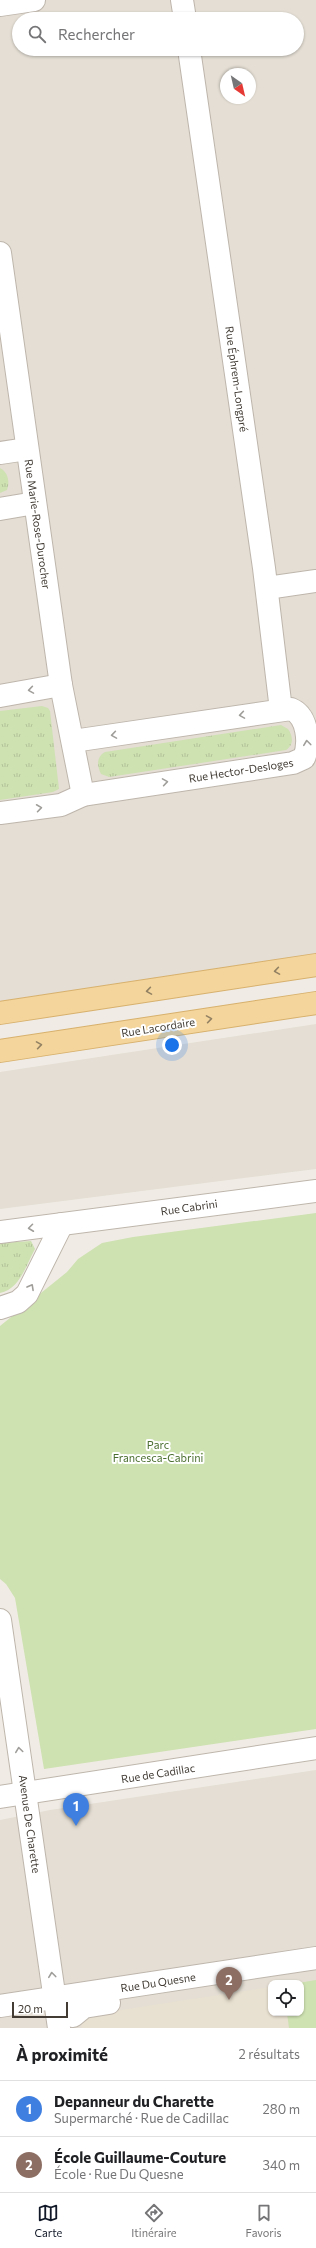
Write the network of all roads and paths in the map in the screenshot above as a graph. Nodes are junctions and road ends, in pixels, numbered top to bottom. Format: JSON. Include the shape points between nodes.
{"nodes":[{"id":1,"x":34,"y":0,"type":"edge"},
{"id":2,"x":182,"y":0,"type":"edge"},
{"id":3,"x":0,"y":5,"type":"edge"},
{"id":4,"x":184,"y":12,"type":"edge"},
{"id":5,"x":190,"y":56,"type":"edge"},
{"id":6,"x":1,"y":261,"type":"edge"},
{"id":7,"x":27,"y":449,"type":"junction"},
{"id":8,"x":0,"y":453,"type":"edge"},
{"id":9,"x":35,"y":503,"type":"junction"},
{"id":10,"x":0,"y":508,"type":"edge"},
{"id":11,"x":316,"y":581,"type":"edge"},
{"id":12,"x":267,"y":588,"type":"junction"},
{"id":13,"x":62,"y":685,"type":"junction"},
{"id":14,"x":0,"y":696,"type":"edge"},
{"id":15,"x":281,"y":710,"type":"junction"},
{"id":16,"x":73,"y":741,"type":"junction"},
{"id":17,"x":83,"y":795,"type":"junction"},
{"id":18,"x":0,"y":813,"type":"edge"},
{"id":19,"x":316,"y":966,"type":"edge"},
{"id":20,"x":316,"y":1003,"type":"edge"},
{"id":21,"x":0,"y":1013,"type":"edge"},
{"id":22,"x":0,"y":1051,"type":"edge"},
{"id":23,"x":316,"y":1191,"type":"edge"},
{"id":24,"x":62,"y":1224,"type":"junction"},
{"id":25,"x":0,"y":1232,"type":"edge"},
{"id":26,"x":0,"y":1308,"type":"edge"},
{"id":27,"x":0,"y":1620,"type":"edge"},
{"id":28,"x":316,"y":1748,"type":"edge"},
{"id":29,"x":26,"y":1793,"type":"junction"},
{"id":30,"x":0,"y":1797,"type":"edge"},
{"id":31,"x":316,"y":1958,"type":"edge"},
{"id":32,"x":316,"y":1971,"type":"edge"},
{"id":33,"x":55,"y":1998,"type":"junction"},
{"id":34,"x":0,"y":2006,"type":"edge"},
{"id":35,"x":66,"y":2022,"type":"edge"}],
"edges":[{"from":1,"to":3,"type":"street"},
{"from":2,"to":4,"type":"street"},
{"from":5,"to":12,"type":"street","name":"Rue Éphrem-Longpré"},
{"from":6,"to":7,"type":"street","name":"Rue Marie-Rose-Durocher"},
{"from":7,"to":8,"type":"street"},
{"from":7,"to":9,"type":"street","name":"Rue Marie-Rose-Durocher"},
{"from":9,"to":10,"type":"street"},
{"from":9,"to":13,"type":"street","name":"Rue Marie-Rose-Durocher"},
{"from":11,"to":12,"type":"street"},
{"from":12,"to":15,"type":"street","name":"Rue Éphrem-Longpré"},
{"from":13,"to":14,"type":"street","one_way":true},
{"from":13,"to":16,"type":"street","name":"Rue Marie-Rose-Durocher"},
{"from":15,"to":16,"type":"street","name":"Rue Hector-Desloges","one_way":true},
{"from":17,"to":15,"type":"street","name":"Rue Hector-Desloges","one_way":true,"via":[[293,763],[304,758],[309,748],[303,719],[299,712],[291,708]]},
{"from":16,"to":17,"type":"street","name":"Rue Marie-Rose-Durocher"},
{"from":18,"to":17,"type":"street","name":"Rue Hector-Desloges","one_way":true,"via":[[61,804]]},
{"from":19,"to":21,"type":"main road","one_way":true},
{"from":22,"to":20,"type":"main road","name":"Rue Lacordaire","one_way":true},
{"from":23,"to":24,"type":"street","name":"Rue Cabrini"},
{"from":24,"to":25,"type":"street","name":"Rue Cabrini","one_way":true},
{"from":26,"to":24,"type":"street","one_way":true,"via":[[18,1302],[27,1294]]},
{"from":29,"to":27,"type":"street","name":"Avenue De Charette","one_way":true},
{"from":28,"to":29,"type":"street","name":"Rue de Cadillac"},
{"from":29,"to":30,"type":"street","name":"Rue de Cadillac"},
{"from":33,"to":29,"type":"street","name":"Avenue De Charette","one_way":true},
{"from":31,"to":33,"type":"street","name":"Rue Du Quesne"},
{"from":32,"to":35,"type":"street","via":[[84,2007]]},
{"from":33,"to":34,"type":"street","name":"Rue Du Quesne"},
{"from":33,"to":35,"type":"street","name":"Avenue De Charette"}]}
